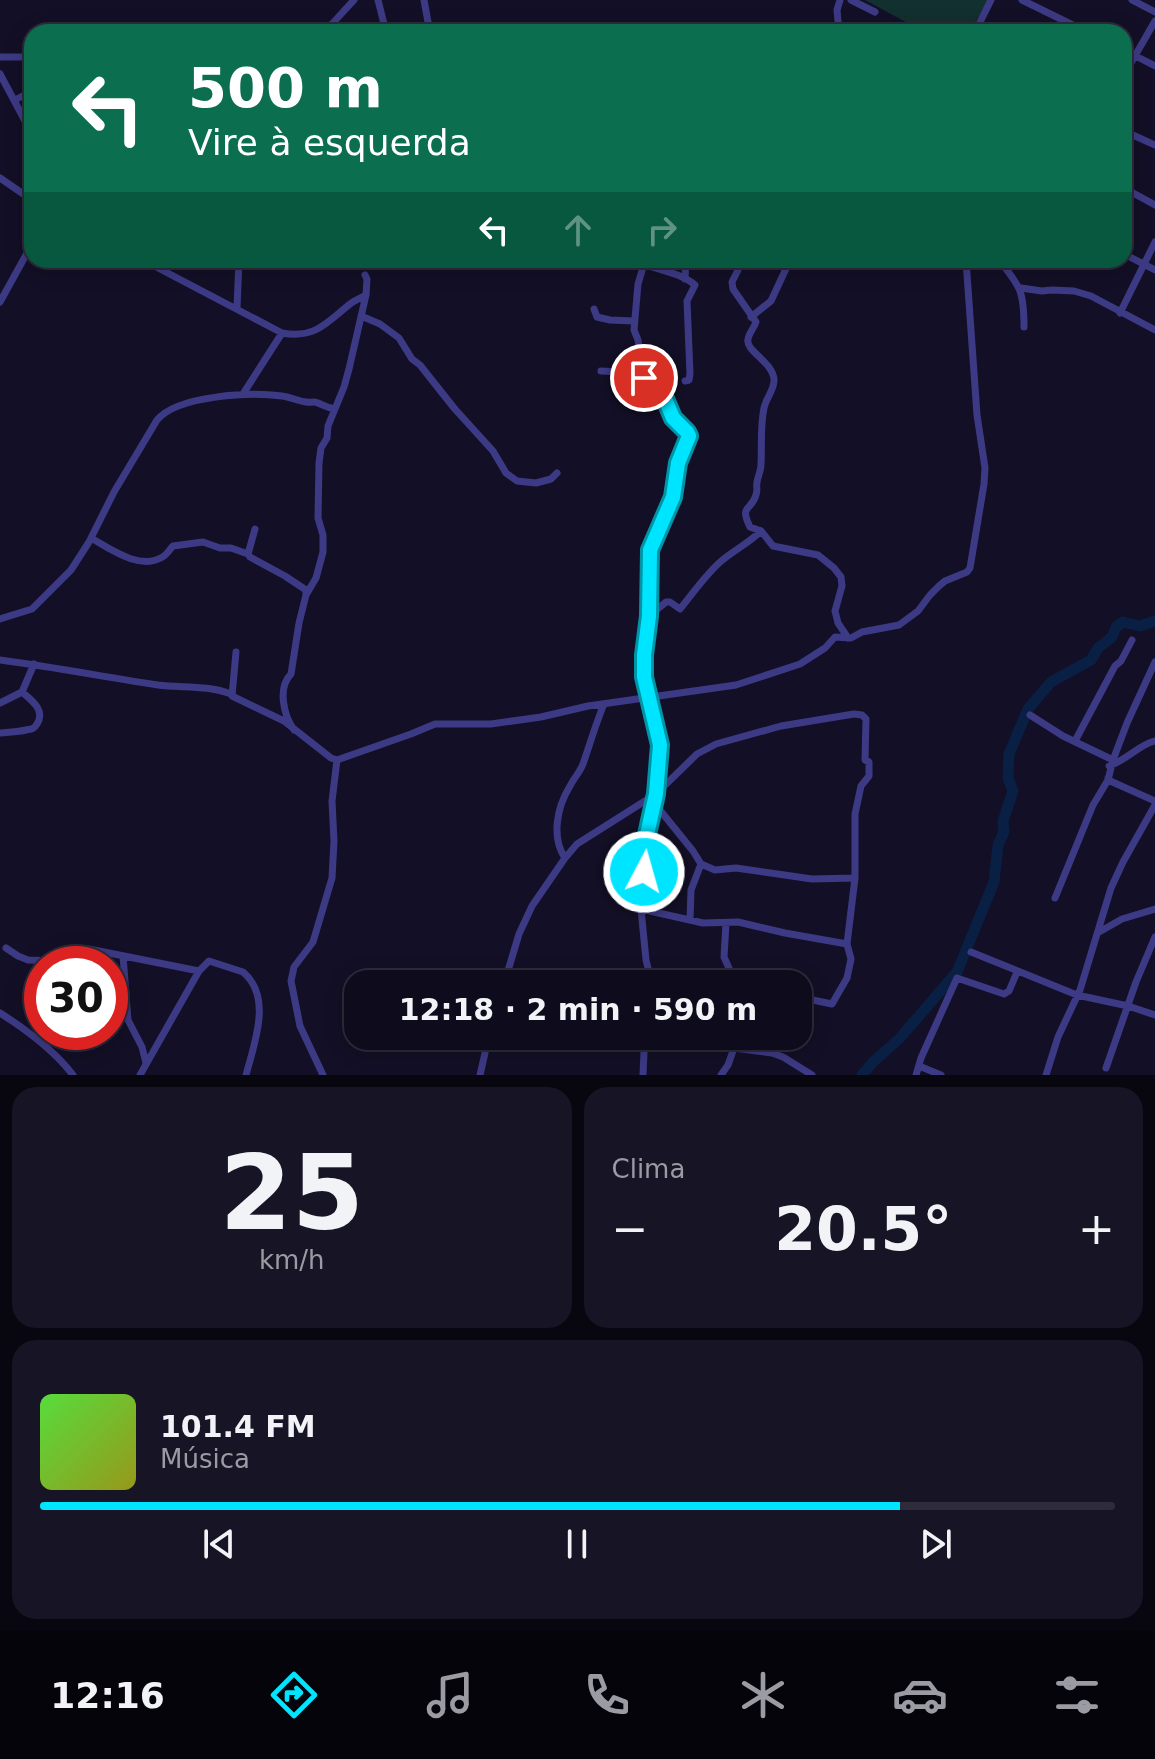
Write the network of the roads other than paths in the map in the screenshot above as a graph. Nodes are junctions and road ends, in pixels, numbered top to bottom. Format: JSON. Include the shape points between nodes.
{"nodes":[{"id":1,"x":354,"y":0,"type":"edge"},
{"id":2,"x":378,"y":0,"type":"edge"},
{"id":3,"x":424,"y":0,"type":"edge"},
{"id":4,"x":840,"y":0,"type":"edge"},
{"id":5,"x":851,"y":0,"type":"edge"},
{"id":6,"x":991,"y":0,"type":"edge"},
{"id":7,"x":1022,"y":0,"type":"edge"},
{"id":8,"x":1132,"y":0,"type":"edge"},
{"id":9,"x":875,"y":12,"type":"dead end"},
{"id":10,"x":1155,"y":12,"type":"edge"},
{"id":11,"x":1155,"y":21,"type":"edge"},
{"id":12,"x":332,"y":24,"type":"edge"},
{"id":13,"x":384,"y":24,"type":"edge"},
{"id":14,"x":428,"y":24,"type":"edge"},
{"id":15,"x":838,"y":24,"type":"edge"},
{"id":16,"x":979,"y":24,"type":"edge"},
{"id":17,"x":1071,"y":24,"type":"edge"},
{"id":18,"x":1134,"y":56,"type":"junction"},
{"id":19,"x":0,"y":57,"type":"edge"},
{"id":20,"x":24,"y":57,"type":"edge"},
{"id":21,"x":1132,"y":60,"type":"edge"},
{"id":22,"x":1155,"y":66,"type":"edge"},
{"id":23,"x":0,"y":74,"type":"edge"},
{"id":24,"x":24,"y":95,"type":"edge"},
{"id":25,"x":15,"y":100,"type":"junction"},
{"id":26,"x":24,"y":118,"type":"edge"},
{"id":27,"x":1132,"y":135,"type":"edge"},
{"id":28,"x":1155,"y":145,"type":"edge"},
{"id":29,"x":0,"y":178,"type":"edge"},
{"id":30,"x":1132,"y":192,"type":"edge"},
{"id":31,"x":24,"y":194,"type":"edge"},
{"id":32,"x":1155,"y":205,"type":"edge"},
{"id":33,"x":1155,"y":242,"type":"edge"},
{"id":34,"x":1132,"y":258,"type":"edge"},
{"id":35,"x":24,"y":259,"type":"edge"},
{"id":36,"x":1144,"y":264,"type":"junction"},
{"id":37,"x":157,"y":268,"type":"edge"},
{"id":38,"x":239,"y":268,"type":"edge"},
{"id":39,"x":641,"y":268,"type":"edge"},
{"id":40,"x":660,"y":268,"type":"edge"},
{"id":41,"x":686,"y":268,"type":"edge"},
{"id":42,"x":737,"y":268,"type":"edge"},
{"id":43,"x":786,"y":268,"type":"edge"},
{"id":44,"x":967,"y":268,"type":"edge"},
{"id":45,"x":1005,"y":268,"type":"edge"},
{"id":46,"x":1155,"y":270,"type":"edge"},
{"id":47,"x":365,"y":275,"type":"dead end"},
{"id":48,"x":685,"y":279,"type":"junction"},
{"id":49,"x":0,"y":281,"type":"edge"},
{"id":50,"x":9,"y":287,"type":"junction"},
{"id":51,"x":1021,"y":288,"type":"junction"},
{"id":52,"x":366,"y":295,"type":"junction"},
{"id":53,"x":0,"y":302,"type":"edge"},
{"id":54,"x":237,"y":308,"type":"junction"},
{"id":55,"x":594,"y":309,"type":"dead end"},
{"id":56,"x":1120,"y":313,"type":"junction"},
{"id":57,"x":361,"y":316,"type":"junction"},
{"id":58,"x":751,"y":317,"type":"junction"},
{"id":59,"x":634,"y":321,"type":"junction"},
{"id":60,"x":1024,"y":327,"type":"dead end"},
{"id":61,"x":1155,"y":330,"type":"edge"},
{"id":62,"x":282,"y":333,"type":"junction"},
{"id":63,"x":601,"y":371,"type":"dead end"},
{"id":64,"x":644,"y":373,"type":"junction"},
{"id":65,"x":685,"y":381,"type":"dead end"},
{"id":66,"x":243,"y":394,"type":"junction"},
{"id":67,"x":335,"y":409,"type":"junction"},
{"id":68,"x":557,"y":473,"type":"dead end"},
{"id":69,"x":255,"y":529,"type":"dead end"},
{"id":70,"x":761,"y":531,"type":"junction"},
{"id":71,"x":91,"y":538,"type":"junction"},
{"id":72,"x":248,"y":554,"type":"junction"},
{"id":73,"x":306,"y":595,"type":"junction"},
{"id":74,"x":649,"y":616,"type":"junction"},
{"id":75,"x":0,"y":619,"type":"edge"},
{"id":76,"x":848,"y":638,"type":"junction"},
{"id":77,"x":1132,"y":640,"type":"dead end"},
{"id":78,"x":236,"y":652,"type":"dead end"},
{"id":79,"x":0,"y":660,"type":"edge"},
{"id":80,"x":1155,"y":662,"type":"edge"},
{"id":81,"x":34,"y":664,"type":"junction"},
{"id":82,"x":22,"y":692,"type":"junction"},
{"id":83,"x":231,"y":694,"type":"junction"},
{"id":84,"x":647,"y":698,"type":"junction"},
{"id":85,"x":0,"y":703,"type":"edge"},
{"id":86,"x":604,"y":704,"type":"junction"},
{"id":87,"x":1030,"y":715,"type":"dead end"},
{"id":88,"x":294,"y":730,"type":"junction"},
{"id":89,"x":0,"y":733,"type":"edge"},
{"id":90,"x":1075,"y":741,"type":"junction"},
{"id":91,"x":1155,"y":741,"type":"edge"},
{"id":92,"x":337,"y":760,"type":"junction"},
{"id":93,"x":1113,"y":760,"type":"junction"},
{"id":94,"x":1108,"y":780,"type":"junction"},
{"id":95,"x":656,"y":794,"type":"junction"},
{"id":96,"x":1155,"y":803,"type":"edge"},
{"id":97,"x":655,"y":804,"type":"junction"},
{"id":98,"x":565,"y":858,"type":"junction"},
{"id":99,"x":701,"y":864,"type":"junction"},
{"id":100,"x":855,"y":878,"type":"junction"},
{"id":101,"x":1055,"y":898,"type":"dead end"},
{"id":102,"x":641,"y":909,"type":"junction"},
{"id":103,"x":1155,"y":909,"type":"edge"},
{"id":104,"x":690,"y":920,"type":"junction"},
{"id":105,"x":726,"y":923,"type":"junction"},
{"id":106,"x":1099,"y":932,"type":"junction"},
{"id":107,"x":1155,"y":937,"type":"edge"},
{"id":108,"x":847,"y":944,"type":"junction"},
{"id":109,"x":6,"y":948,"type":"dead end"},
{"id":110,"x":971,"y":952,"type":"dead end"},
{"id":111,"x":128,"y":957,"type":"edge"},
{"id":112,"x":24,"y":958,"type":"edge"},
{"id":113,"x":508,"y":970,"type":"edge"},
{"id":114,"x":649,"y":970,"type":"edge"},
{"id":115,"x":730,"y":970,"type":"edge"},
{"id":116,"x":199,"y":971,"type":"junction"},
{"id":117,"x":1017,"y":972,"type":"junction"},
{"id":118,"x":1077,"y":995,"type":"junction"},
{"id":119,"x":812,"y":1000,"type":"edge"},
{"id":120,"x":1128,"y":1006,"type":"junction"},
{"id":121,"x":0,"y":1013,"type":"edge"},
{"id":122,"x":1155,"y":1015,"type":"edge"},
{"id":123,"x":128,"y":1020,"type":"edge"},
{"id":124,"x":645,"y":1050,"type":"edge"},
{"id":125,"x":733,"y":1050,"type":"edge"},
{"id":126,"x":749,"y":1050,"type":"edge"},
{"id":127,"x":485,"y":1053,"type":"dead end"},
{"id":128,"x":146,"y":1063,"type":"junction"},
{"id":129,"x":919,"y":1066,"type":"junction"},
{"id":130,"x":1106,"y":1068,"type":"dead end"},
{"id":131,"x":73,"y":1075,"type":"edge"},
{"id":132,"x":140,"y":1075,"type":"edge"},
{"id":133,"x":246,"y":1075,"type":"edge"},
{"id":134,"x":323,"y":1075,"type":"edge"},
{"id":135,"x":480,"y":1075,"type":"edge"},
{"id":136,"x":643,"y":1075,"type":"edge"},
{"id":137,"x":721,"y":1075,"type":"edge"},
{"id":138,"x":812,"y":1075,"type":"edge"},
{"id":139,"x":916,"y":1075,"type":"edge"},
{"id":140,"x":941,"y":1075,"type":"edge"},
{"id":141,"x":1046,"y":1075,"type":"edge"}],
"edges":[{"from":1,"to":12,"type":"street"},
{"from":2,"to":13,"type":"street"},
{"from":3,"to":14,"type":"street"},
{"from":4,"to":15,"type":"street"},
{"from":5,"to":9,"type":"street"},
{"from":6,"to":16,"type":"street"},
{"from":7,"to":17,"type":"street"},
{"from":8,"to":10,"type":"street"},
{"from":11,"to":18,"type":"street"},
{"from":18,"to":21,"type":"street"},
{"from":18,"to":22,"type":"street"},
{"from":19,"to":20,"type":"street"},
{"from":23,"to":25,"type":"street"},
{"from":24,"to":25,"type":"street"},
{"from":25,"to":26,"type":"street"},
{"from":27,"to":28,"type":"street"},
{"from":29,"to":31,"type":"street"},
{"from":30,"to":32,"type":"street"},
{"from":33,"to":36,"type":"street"},
{"from":34,"to":36,"type":"street"},
{"from":35,"to":50,"type":"street"},
{"from":36,"to":46,"type":"street"},
{"from":36,"to":56,"type":"street"},
{"from":37,"to":54,"type":"street"},
{"from":38,"to":54,"type":"street"},
{"from":39,"to":59,"type":"street"},
{"from":40,"to":48,"type":"street"},
{"from":41,"to":48,"type":"street"},
{"from":42,"to":58,"type":"street","via":[[732,285]]},
{"from":43,"to":58,"type":"street","via":[[771,301]]},
{"from":44,"to":76,"type":"street","via":[[985,468],[970,568],[945,581],[899,625]]},
{"from":45,"to":51,"type":"street"},
{"from":47,"to":52,"type":"street"},
{"from":48,"to":65,"type":"street","via":[[695,285],[687,301],[690,374]]},
{"from":49,"to":50,"type":"street"},
{"from":50,"to":53,"type":"street"},
{"from":51,"to":56,"type":"street","via":[[1074,291]]},
{"from":51,"to":60,"type":"street"},
{"from":52,"to":57,"type":"street"},
{"from":52,"to":62,"type":"street","via":[[322,328]]},
{"from":54,"to":62,"type":"street"},
{"from":55,"to":59,"type":"street","via":[[602,320]]},
{"from":56,"to":61,"type":"street"},
{"from":57,"to":67,"type":"street"},
{"from":57,"to":68,"type":"street","via":[[399,338],[506,473],[517,481],[536,483]]},
{"from":58,"to":70,"type":"street","via":[[756,322],[748,344],[764,358],[774,379],[763,416],[761,471],[745,516],[750,527]]},
{"from":59,"to":64,"type":"street"},
{"from":62,"to":66,"type":"street"},
{"from":63,"to":64,"type":"street"},
{"from":64,"to":74,"type":"street","via":[[644,378],[658,382],[673,418],[689,436],[673,497],[650,550]]},
{"from":66,"to":67,"type":"street","via":[[285,396]]},
{"from":66,"to":71,"type":"street","via":[[184,404],[161,415]]},
{"from":67,"to":73,"type":"street","via":[[319,463],[323,552]]},
{"from":69,"to":72,"type":"street"},
{"from":70,"to":74,"type":"street","via":[[712,569],[680,609],[666,602]]},
{"from":70,"to":76,"type":"street","via":[[773,546],[818,555],[834,568],[842,586],[835,611]]},
{"from":71,"to":72,"type":"street","via":[[137,560],[151,561],[173,546],[203,542]]},
{"from":71,"to":75,"type":"street","via":[[71,570],[32,609]]},
{"from":72,"to":73,"type":"street","via":[[306,590]]},
{"from":73,"to":88,"type":"street","via":[[284,689],[285,713]]},
{"from":74,"to":84,"type":"street","via":[[644,655]]},
{"from":76,"to":84,"type":"street","via":[[835,637],[800,664],[736,685]]},
{"from":77,"to":90,"type":"street"},
{"from":78,"to":83,"type":"street"},
{"from":79,"to":81,"type":"street"},
{"from":80,"to":93,"type":"street"},
{"from":81,"to":82,"type":"street"},
{"from":81,"to":83,"type":"street"},
{"from":82,"to":85,"type":"street"},
{"from":82,"to":89,"type":"street","via":[[38,707],[38,722],[29,730]]},
{"from":83,"to":88,"type":"street"},
{"from":84,"to":86,"type":"street"},
{"from":84,"to":95,"type":"street","via":[[660,745]]},
{"from":86,"to":92,"type":"street","via":[[491,724],[435,724]]},
{"from":86,"to":98,"type":"street","via":[[560,808],[557,838]]},
{"from":87,"to":90,"type":"street"},
{"from":88,"to":92,"type":"street"},
{"from":90,"to":93,"type":"street"},
{"from":91,"to":94,"type":"street","via":[[1108,767]]},
{"from":92,"to":134,"type":"street","via":[[332,878],[313,942],[294,967],[291,981],[300,1026]]},
{"from":93,"to":94,"type":"street"},
{"from":94,"to":96,"type":"street"},
{"from":94,"to":101,"type":"street"},
{"from":95,"to":97,"type":"street"},
{"from":95,"to":98,"type":"street","via":[[577,844]]},
{"from":95,"to":100,"type":"street","via":[[697,754],[716,744],[781,726],[862,715],[869,776],[861,786],[855,814]]},
{"from":96,"to":106,"type":"street","via":[[1111,888]]},
{"from":97,"to":99,"type":"street"},
{"from":97,"to":102,"type":"street","via":[[645,847]]},
{"from":98,"to":113,"type":"street","via":[[532,906]]},
{"from":99,"to":100,"type":"street","via":[[715,870],[812,879]]},
{"from":99,"to":104,"type":"street","via":[[691,890]]},
{"from":100,"to":108,"type":"street"},
{"from":102,"to":104,"type":"street"},
{"from":102,"to":114,"type":"street"},
{"from":103,"to":106,"type":"street"},
{"from":104,"to":105,"type":"street"},
{"from":105,"to":108,"type":"street"},
{"from":105,"to":115,"type":"street","via":[[724,957]]},
{"from":106,"to":118,"type":"street"},
{"from":107,"to":120,"type":"street"},
{"from":108,"to":119,"type":"street","via":[[847,978],[832,1004]]},
{"from":109,"to":112,"type":"street"},
{"from":110,"to":117,"type":"street"},
{"from":111,"to":116,"type":"street"},
{"from":116,"to":128,"type":"street"},
{"from":116,"to":133,"type":"street","via":[[213,961],[243,972],[255,989],[258,1022]]},
{"from":117,"to":118,"type":"street"},
{"from":117,"to":129,"type":"street","via":[[1004,994],[957,978]]},
{"from":118,"to":120,"type":"street"},
{"from":118,"to":141,"type":"street"},
{"from":120,"to":122,"type":"street"},
{"from":120,"to":130,"type":"street"},
{"from":121,"to":131,"type":"street","via":[[53,1052]]},
{"from":123,"to":128,"type":"street"},
{"from":124,"to":136,"type":"street"},
{"from":125,"to":137,"type":"street"},
{"from":126,"to":138,"type":"street","via":[[783,1057]]},
{"from":127,"to":135,"type":"street"},
{"from":128,"to":132,"type":"street"},
{"from":129,"to":139,"type":"street"},
{"from":129,"to":140,"type":"street"}]}
